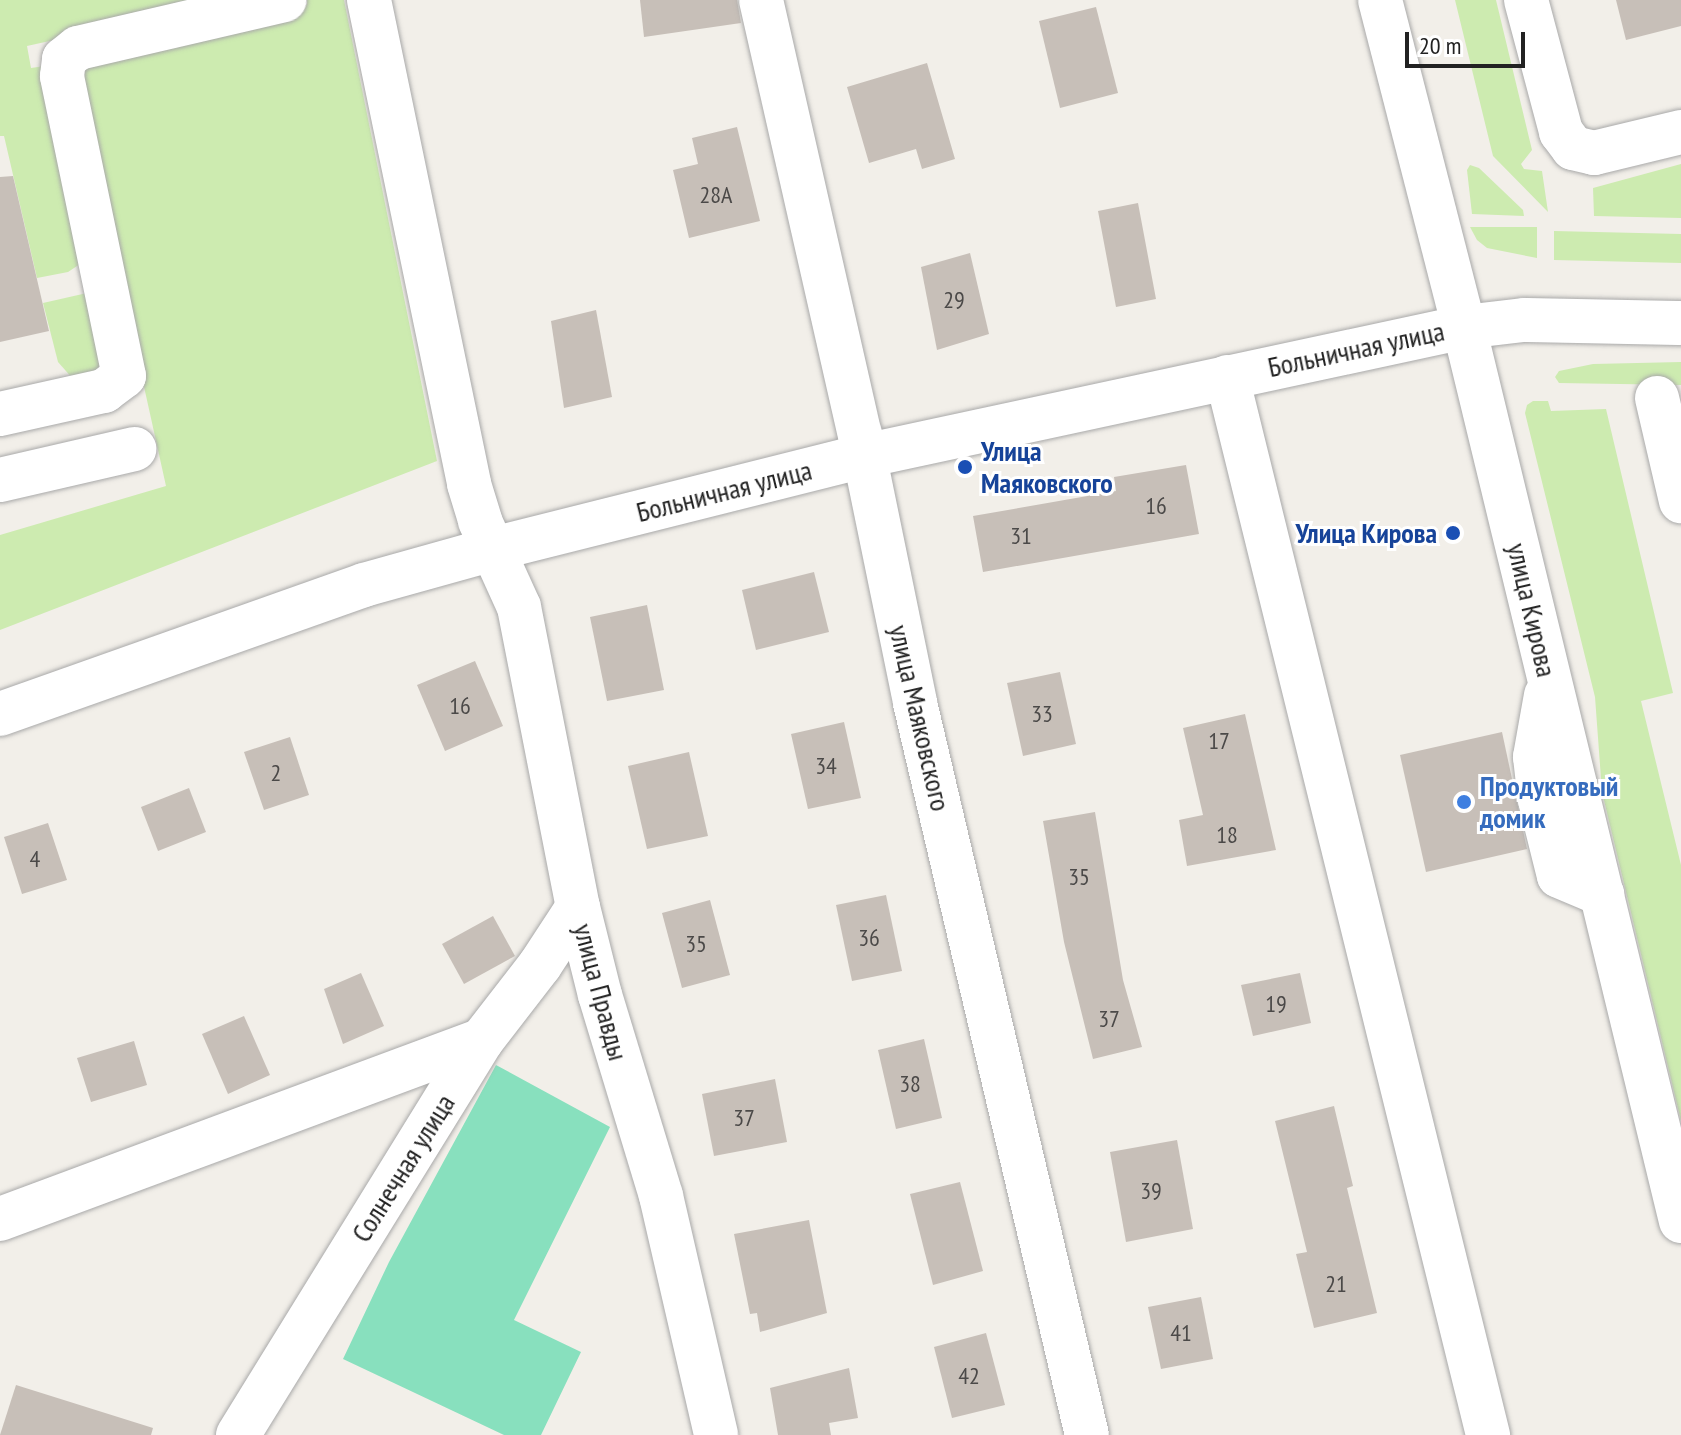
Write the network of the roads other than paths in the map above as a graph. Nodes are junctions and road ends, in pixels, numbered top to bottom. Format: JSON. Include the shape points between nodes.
{"nodes":[{"id":1,"x":285,"y":0,"type":"edge"},
{"id":2,"x":369,"y":0,"type":"edge"},
{"id":3,"x":761,"y":0,"type":"edge"},
{"id":4,"x":1380,"y":0,"type":"edge"},
{"id":5,"x":1526,"y":0,"type":"edge"},
{"id":6,"x":1681,"y":132,"type":"edge"},
{"id":7,"x":1681,"y":323,"type":"edge"},
{"id":8,"x":1464,"y":327,"type":"junction"},
{"id":9,"x":1227,"y":377,"type":"junction"},
{"id":10,"x":1657,"y":398,"type":"dead end"},
{"id":11,"x":0,"y":414,"type":"edge"},
{"id":12,"x":134,"y":449,"type":"dead end"},
{"id":13,"x":864,"y":456,"type":"junction"},
{"id":14,"x":0,"y":480,"type":"edge"},
{"id":15,"x":1681,"y":501,"type":"edge"},
{"id":16,"x":493,"y":549,"type":"junction"},
{"id":17,"x":0,"y":714,"type":"edge"},
{"id":18,"x":578,"y":907,"type":"junction"},
{"id":19,"x":482,"y":1040,"type":"junction"},
{"id":20,"x":0,"y":1219,"type":"edge"},
{"id":21,"x":1681,"y":1221,"type":"edge"},
{"id":22,"x":238,"y":1435,"type":"edge"},
{"id":23,"x":716,"y":1435,"type":"edge"},
{"id":24,"x":1087,"y":1435,"type":"edge"},
{"id":25,"x":1488,"y":1435,"type":"edge"}],
"edges":[{"from":1,"to":11,"type":"street","via":[[78,48],[64,59],[62,76],[124,376],[104,391]]},
{"from":2,"to":16,"type":"street","name":"улица Правды","via":[[469,484]]},
{"from":3,"to":13,"type":"street","name":"улица Маяковского"},
{"from":4,"to":8,"type":"street","name":"улица Кирова"},
{"from":5,"to":6,"type":"street","via":[[1561,132],[1573,148],[1594,153]]},
{"from":7,"to":8,"type":"street","name":"Больничная улица","via":[[1524,320]]},
{"from":8,"to":9,"type":"street","name":"Больничная улица"},
{"from":8,"to":21,"type":"street","name":"улица Кирова"},
{"from":9,"to":13,"type":"street","name":"Больничная улица"},
{"from":9,"to":25,"type":"street"},
{"from":10,"to":15,"type":"street"},
{"from":12,"to":14,"type":"street"},
{"from":13,"to":16,"type":"street","name":"Больничная улица"},
{"from":13,"to":24,"type":"street","name":"улица Маяковского","via":[[915,703]]},
{"from":16,"to":17,"type":"street","name":"Больничная улица","via":[[299,607]]},
{"from":16,"to":18,"type":"street","name":"улица Правды","via":[[514,588],[524,627]]},
{"from":18,"to":19,"type":"street","name":"Солнечная улица"},
{"from":18,"to":23,"type":"street","name":"улица Правды","via":[[665,1209]]},
{"from":19,"to":20,"type":"street"},
{"from":19,"to":22,"type":"street","name":"Солнечная улица"}]}
